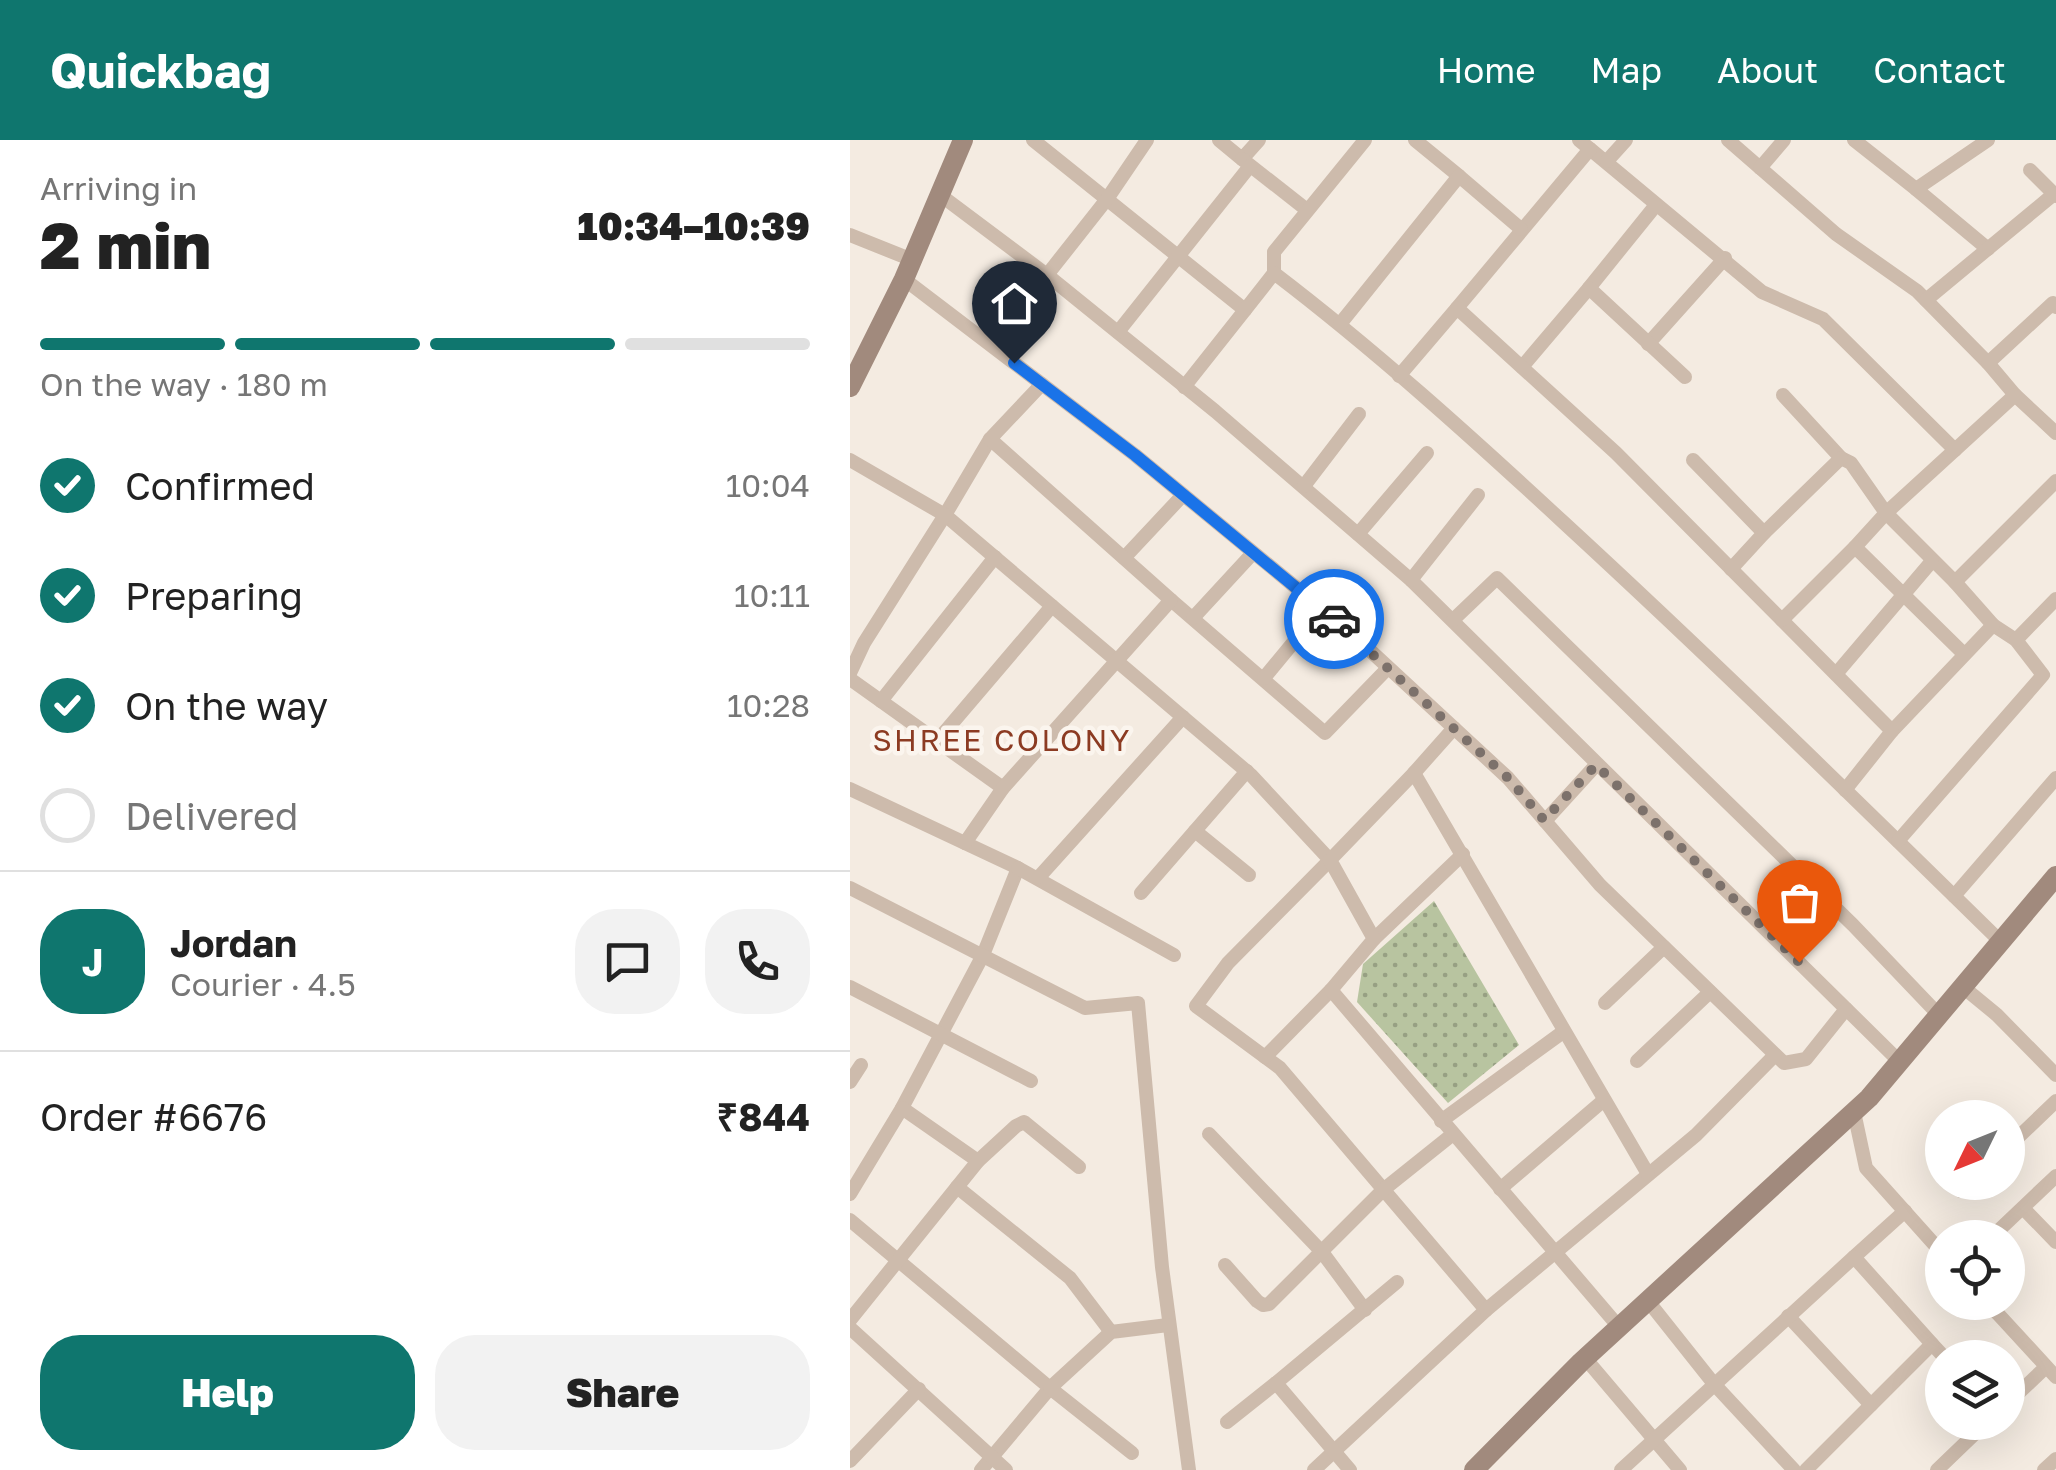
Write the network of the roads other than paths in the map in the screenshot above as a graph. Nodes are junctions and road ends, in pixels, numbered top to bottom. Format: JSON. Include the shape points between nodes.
{"nodes":[{"id":1,"x":963,"y":140,"type":"edge"},
{"id":2,"x":1033,"y":140,"type":"edge"},
{"id":3,"x":1148,"y":140,"type":"edge"},
{"id":4,"x":1219,"y":140,"type":"edge"},
{"id":5,"x":1258,"y":140,"type":"edge"},
{"id":6,"x":1365,"y":140,"type":"edge"},
{"id":7,"x":1415,"y":140,"type":"edge"},
{"id":8,"x":1626,"y":140,"type":"edge"},
{"id":9,"x":1728,"y":140,"type":"edge"},
{"id":10,"x":1784,"y":140,"type":"edge"},
{"id":11,"x":1854,"y":140,"type":"edge"},
{"id":12,"x":1988,"y":140,"type":"edge"},
{"id":13,"x":1584,"y":145,"type":"edge"},
{"id":14,"x":1607,"y":161,"type":"junction"},
{"id":15,"x":1246,"y":162,"type":"junction"},
{"id":16,"x":1760,"y":168,"type":"junction"},
{"id":17,"x":2030,"y":170,"type":"dead end"},
{"id":18,"x":1459,"y":176,"type":"junction"},
{"id":19,"x":1916,"y":189,"type":"junction"},
{"id":20,"x":939,"y":194,"type":"junction"},
{"id":21,"x":2055,"y":195,"type":"edge"},
{"id":22,"x":1107,"y":199,"type":"junction"},
{"id":23,"x":1656,"y":204,"type":"junction"},
{"id":24,"x":1307,"y":210,"type":"junction"},
{"id":25,"x":1522,"y":230,"type":"junction"},
{"id":26,"x":850,"y":235,"type":"edge"},
{"id":27,"x":1988,"y":249,"type":"junction"},
{"id":28,"x":1178,"y":256,"type":"junction"},
{"id":29,"x":1725,"y":258,"type":"junction"},
{"id":30,"x":907,"y":269,"type":"junction"},
{"id":31,"x":1274,"y":273,"type":"junction"},
{"id":32,"x":1047,"y":275,"type":"junction"},
{"id":33,"x":1589,"y":288,"type":"junction"},
{"id":34,"x":1926,"y":300,"type":"junction"},
{"id":35,"x":2055,"y":304,"type":"edge"},
{"id":36,"x":1457,"y":308,"type":"junction"},
{"id":37,"x":1245,"y":310,"type":"junction"},
{"id":38,"x":1340,"y":324,"type":"junction"},
{"id":39,"x":1118,"y":332,"type":"junction"},
{"id":40,"x":1648,"y":344,"type":"junction"},
{"id":41,"x":1988,"y":362,"type":"junction"},
{"id":42,"x":1522,"y":367,"type":"junction"},
{"id":43,"x":1399,"y":376,"type":"junction"},
{"id":44,"x":1684,"y":377,"type":"dead end"},
{"id":45,"x":1042,"y":384,"type":"junction"},
{"id":46,"x":850,"y":387,"type":"edge"},
{"id":47,"x":1184,"y":387,"type":"junction"},
{"id":48,"x":2015,"y":395,"type":"junction"},
{"id":49,"x":1783,"y":396,"type":"dead end"},
{"id":50,"x":1359,"y":414,"type":"dead end"},
{"id":51,"x":2056,"y":433,"type":"edge"},
{"id":52,"x":990,"y":439,"type":"junction"},
{"id":53,"x":1955,"y":450,"type":"junction"},
{"id":54,"x":1428,"y":453,"type":"dead end"},
{"id":55,"x":1841,"y":458,"type":"junction"},
{"id":56,"x":850,"y":460,"type":"edge"},
{"id":57,"x":1693,"y":460,"type":"dead end"},
{"id":58,"x":2056,"y":481,"type":"edge"},
{"id":59,"x":1304,"y":486,"type":"junction"},
{"id":60,"x":1184,"y":495,"type":"junction"},
{"id":61,"x":1478,"y":495,"type":"dead end"},
{"id":62,"x":1886,"y":514,"type":"junction"},
{"id":63,"x":945,"y":515,"type":"junction"},
{"id":64,"x":1764,"y":533,"type":"junction"},
{"id":65,"x":1358,"y":534,"type":"junction"},
{"id":66,"x":1854,"y":547,"type":"junction"},
{"id":67,"x":1253,"y":553,"type":"junction"},
{"id":68,"x":995,"y":557,"type":"junction"},
{"id":69,"x":1124,"y":558,"type":"junction"},
{"id":70,"x":1932,"y":561,"type":"junction"},
{"id":71,"x":1731,"y":569,"type":"junction"},
{"id":72,"x":1411,"y":580,"type":"junction"},
{"id":73,"x":1956,"y":582,"type":"junction"},
{"id":74,"x":1905,"y":594,"type":"junction"},
{"id":75,"x":2056,"y":599,"type":"edge"},
{"id":76,"x":1171,"y":600,"type":"junction"},
{"id":77,"x":1052,"y":606,"type":"junction"},
{"id":78,"x":1322,"y":609,"type":"junction"},
{"id":79,"x":1193,"y":618,"type":"junction"},
{"id":80,"x":1453,"y":620,"type":"junction"},
{"id":81,"x":1782,"y":620,"type":"junction"},
{"id":82,"x":1992,"y":625,"type":"junction"},
{"id":83,"x":2016,"y":640,"type":"junction"},
{"id":84,"x":1964,"y":654,"type":"junction"},
{"id":85,"x":1118,"y":662,"type":"junction"},
{"id":86,"x":1388,"y":668,"type":"junction"},
{"id":87,"x":1836,"y":674,"type":"junction"},
{"id":88,"x":2043,"y":675,"type":"junction"},
{"id":89,"x":850,"y":676,"type":"edge"},
{"id":90,"x":1264,"y":678,"type":"junction"},
{"id":91,"x":2056,"y":689,"type":"edge"},
{"id":92,"x":881,"y":701,"type":"junction"},
{"id":93,"x":1183,"y":717,"type":"junction"},
{"id":94,"x":1454,"y":728,"type":"junction"},
{"id":95,"x":1892,"y":731,"type":"junction"},
{"id":96,"x":937,"y":741,"type":"junction"},
{"id":97,"x":1596,"y":765,"type":"junction"},
{"id":98,"x":1247,"y":771,"type":"junction"},
{"id":99,"x":1414,"y":773,"type":"junction"},
{"id":100,"x":2056,"y":778,"type":"edge"},
{"id":101,"x":1003,"y":788,"type":"junction"},
{"id":102,"x":850,"y":789,"type":"edge"},
{"id":103,"x":1845,"y":790,"type":"junction"},
{"id":104,"x":1544,"y":820,"type":"junction"},
{"id":105,"x":1195,"y":830,"type":"junction"},
{"id":106,"x":1898,"y":841,"type":"junction"},
{"id":107,"x":965,"y":843,"type":"junction"},
{"id":108,"x":1464,"y":854,"type":"junction"},
{"id":109,"x":1330,"y":860,"type":"junction"},
{"id":110,"x":1018,"y":868,"type":"junction"},
{"id":111,"x":1248,"y":875,"type":"dead end"},
{"id":112,"x":2056,"y":876,"type":"edge"},
{"id":113,"x":1040,"y":877,"type":"junction"},
{"id":114,"x":850,"y":888,"type":"edge"},
{"id":115,"x":1141,"y":893,"type":"dead end"},
{"id":116,"x":1954,"y":896,"type":"junction"},
{"id":117,"x":1374,"y":939,"type":"junction"},
{"id":118,"x":2001,"y":942,"type":"junction"},
{"id":119,"x":1664,"y":947,"type":"junction"},
{"id":120,"x":1174,"y":955,"type":"dead end"},
{"id":121,"x":983,"y":956,"type":"junction"},
{"id":122,"x":850,"y":987,"type":"edge"},
{"id":123,"x":1963,"y":987,"type":"junction"},
{"id":124,"x":1331,"y":990,"type":"junction"},
{"id":125,"x":1710,"y":992,"type":"junction"},
{"id":126,"x":1605,"y":1003,"type":"dead end"},
{"id":127,"x":1846,"y":1009,"type":"junction"},
{"id":128,"x":1939,"y":1015,"type":"junction"},
{"id":129,"x":1563,"y":1032,"type":"junction"},
{"id":130,"x":940,"y":1034,"type":"junction"},
{"id":131,"x":1775,"y":1055,"type":"junction"},
{"id":132,"x":1265,"y":1057,"type":"junction"},
{"id":133,"x":1637,"y":1061,"type":"dead end"},
{"id":134,"x":1900,"y":1062,"type":"junction"},
{"id":135,"x":861,"y":1066,"type":"dead end"},
{"id":136,"x":2056,"y":1075,"type":"edge"},
{"id":137,"x":1031,"y":1081,"type":"dead end"},
{"id":138,"x":850,"y":1082,"type":"edge"},
{"id":139,"x":1604,"y":1100,"type":"junction"},
{"id":140,"x":2056,"y":1102,"type":"edge"},
{"id":141,"x":902,"y":1108,"type":"junction"},
{"id":142,"x":1854,"y":1112,"type":"junction"},
{"id":143,"x":1442,"y":1121,"type":"junction"},
{"id":144,"x":2025,"y":1132,"type":"edge"},
{"id":145,"x":1209,"y":1134,"type":"dead end"},
{"id":146,"x":1453,"y":1134,"type":"junction"},
{"id":147,"x":978,"y":1161,"type":"junction"},
{"id":148,"x":1079,"y":1167,"type":"dead end"},
{"id":149,"x":1648,"y":1174,"type":"junction"},
{"id":150,"x":2056,"y":1176,"type":"edge"},
{"id":151,"x":957,"y":1187,"type":"junction"},
{"id":152,"x":1500,"y":1189,"type":"junction"},
{"id":153,"x":1383,"y":1190,"type":"junction"},
{"id":154,"x":850,"y":1194,"type":"edge"},
{"id":155,"x":2023,"y":1208,"type":"junction"},
{"id":156,"x":1904,"y":1211,"type":"junction"},
{"id":157,"x":850,"y":1220,"type":"edge"},
{"id":158,"x":2010,"y":1220,"type":"edge"},
{"id":159,"x":1925,"y":1234,"type":"edge"},
{"id":160,"x":2056,"y":1242,"type":"edge"},
{"id":161,"x":1322,"y":1252,"type":"junction"},
{"id":162,"x":1554,"y":1252,"type":"junction"},
{"id":163,"x":1854,"y":1258,"type":"junction"},
{"id":164,"x":898,"y":1260,"type":"junction"},
{"id":165,"x":1225,"y":1265,"type":"dead end"},
{"id":166,"x":1397,"y":1282,"type":"dead end"},
{"id":167,"x":1648,"y":1301,"type":"junction"},
{"id":168,"x":1365,"y":1310,"type":"junction"},
{"id":169,"x":1486,"y":1310,"type":"junction"},
{"id":170,"x":1788,"y":1316,"type":"junction"},
{"id":171,"x":850,"y":1320,"type":"edge"},
{"id":172,"x":2004,"y":1320,"type":"edge"},
{"id":173,"x":1168,"y":1325,"type":"junction"},
{"id":174,"x":1619,"y":1327,"type":"junction"},
{"id":175,"x":850,"y":1328,"type":"edge"},
{"id":176,"x":1111,"y":1332,"type":"junction"},
{"id":177,"x":1928,"y":1340,"type":"edge"},
{"id":178,"x":1925,"y":1351,"type":"edge"},
{"id":179,"x":1585,"y":1358,"type":"junction"},
{"id":180,"x":2051,"y":1372,"type":"edge"},
{"id":181,"x":1276,"y":1383,"type":"junction"},
{"id":182,"x":1714,"y":1384,"type":"junction"},
{"id":183,"x":1050,"y":1388,"type":"junction"},
{"id":184,"x":920,"y":1389,"type":"junction"},
{"id":185,"x":2025,"y":1391,"type":"edge"},
{"id":186,"x":1871,"y":1405,"type":"junction"},
{"id":187,"x":1227,"y":1422,"type":"dead end"},
{"id":188,"x":1653,"y":1439,"type":"junction"},
{"id":189,"x":1968,"y":1440,"type":"edge"},
{"id":190,"x":1336,"y":1452,"type":"junction"},
{"id":191,"x":1132,"y":1453,"type":"dead end"},
{"id":192,"x":992,"y":1457,"type":"junction"},
{"id":193,"x":2056,"y":1459,"type":"edge"},
{"id":194,"x":850,"y":1462,"type":"edge"},
{"id":195,"x":980,"y":1470,"type":"edge"},
{"id":196,"x":1006,"y":1470,"type":"edge"},
{"id":197,"x":1189,"y":1470,"type":"edge"},
{"id":198,"x":1314,"y":1470,"type":"edge"},
{"id":199,"x":1350,"y":1470,"type":"edge"},
{"id":200,"x":1474,"y":1470,"type":"edge"},
{"id":201,"x":1621,"y":1470,"type":"edge"},
{"id":202,"x":1680,"y":1470,"type":"edge"},
{"id":203,"x":1794,"y":1470,"type":"edge"},
{"id":204,"x":1806,"y":1470,"type":"edge"},
{"id":205,"x":1937,"y":1470,"type":"edge"},
{"id":206,"x":2044,"y":1470,"type":"edge"}],
"edges":[{"from":1,"to":20,"type":"street"},
{"from":2,"to":22,"type":"street"},
{"from":3,"to":22,"type":"street"},
{"from":4,"to":15,"type":"street"},
{"from":5,"to":15,"type":"street"},
{"from":6,"to":24,"type":"street"},
{"from":7,"to":18,"type":"street"},
{"from":8,"to":14,"type":"street"},
{"from":9,"to":16,"type":"street"},
{"from":10,"to":16,"type":"street"},
{"from":11,"to":19,"type":"street"},
{"from":12,"to":19,"type":"street"},
{"from":13,"to":14,"type":"street"},
{"from":13,"to":25,"type":"street"},
{"from":14,"to":23,"type":"street"},
{"from":15,"to":24,"type":"street"},
{"from":15,"to":28,"type":"street"},
{"from":16,"to":34,"type":"street"},
{"from":17,"to":21,"type":"street"},
{"from":18,"to":25,"type":"street"},
{"from":18,"to":38,"type":"street"},
{"from":19,"to":27,"type":"street"},
{"from":20,"to":30,"type":"street"},
{"from":20,"to":32,"type":"street"},
{"from":21,"to":27,"type":"street"},
{"from":22,"to":28,"type":"street"},
{"from":22,"to":32,"type":"street"},
{"from":23,"to":29,"type":"street"},
{"from":23,"to":33,"type":"street"},
{"from":24,"to":31,"type":"street","via":[[1274,252]]},
{"from":25,"to":36,"type":"street"},
{"from":26,"to":30,"type":"street"},
{"from":27,"to":34,"type":"street"},
{"from":28,"to":37,"type":"street"},
{"from":28,"to":39,"type":"street"},
{"from":29,"to":40,"type":"street"},
{"from":29,"to":53,"type":"street","via":[[1762,292],[1823,319]]},
{"from":30,"to":45,"type":"street"},
{"from":30,"to":46,"type":"street"},
{"from":31,"to":37,"type":"street"},
{"from":31,"to":38,"type":"street"},
{"from":32,"to":39,"type":"street"},
{"from":33,"to":40,"type":"street"},
{"from":33,"to":42,"type":"street"},
{"from":34,"to":41,"type":"street"},
{"from":35,"to":41,"type":"street"},
{"from":36,"to":42,"type":"street"},
{"from":36,"to":43,"type":"street"},
{"from":37,"to":47,"type":"street"},
{"from":38,"to":43,"type":"street"},
{"from":39,"to":47,"type":"street"},
{"from":40,"to":44,"type":"street"},
{"from":41,"to":48,"type":"street"},
{"from":42,"to":71,"type":"street"},
{"from":43,"to":103,"type":"street","via":[[1685,634]]},
{"from":45,"to":52,"type":"street"},
{"from":45,"to":60,"type":"street"},
{"from":47,"to":59,"type":"street"},
{"from":48,"to":51,"type":"street"},
{"from":48,"to":53,"type":"street"},
{"from":49,"to":55,"type":"street"},
{"from":50,"to":59,"type":"street"},
{"from":52,"to":63,"type":"street"},
{"from":52,"to":69,"type":"street"},
{"from":53,"to":62,"type":"street"},
{"from":54,"to":65,"type":"street"},
{"from":55,"to":62,"type":"street"},
{"from":55,"to":64,"type":"street"},
{"from":56,"to":63,"type":"street"},
{"from":57,"to":64,"type":"street"},
{"from":58,"to":73,"type":"street"},
{"from":59,"to":65,"type":"street"},
{"from":60,"to":67,"type":"street"},
{"from":60,"to":69,"type":"street"},
{"from":61,"to":72,"type":"street"},
{"from":62,"to":66,"type":"street"},
{"from":62,"to":70,"type":"street"},
{"from":63,"to":68,"type":"street"},
{"from":63,"to":89,"type":"street"},
{"from":64,"to":71,"type":"street"},
{"from":65,"to":72,"type":"street"},
{"from":66,"to":74,"type":"street"},
{"from":66,"to":81,"type":"street"},
{"from":67,"to":78,"type":"street"},
{"from":67,"to":79,"type":"street"},
{"from":68,"to":77,"type":"street"},
{"from":68,"to":92,"type":"street"},
{"from":69,"to":76,"type":"street"},
{"from":70,"to":73,"type":"street"},
{"from":70,"to":74,"type":"street"},
{"from":71,"to":81,"type":"street"},
{"from":72,"to":80,"type":"street"},
{"from":73,"to":82,"type":"street"},
{"from":74,"to":84,"type":"street"},
{"from":74,"to":87,"type":"street"},
{"from":75,"to":83,"type":"street"},
{"from":76,"to":79,"type":"street"},
{"from":76,"to":85,"type":"street"},
{"from":77,"to":85,"type":"street"},
{"from":77,"to":96,"type":"street"},
{"from":78,"to":86,"type":"street"},
{"from":78,"to":90,"type":"street"},
{"from":79,"to":90,"type":"street"},
{"from":80,"to":97,"type":"street"},
{"from":80,"to":128,"type":"street","via":[[1497,578]]},
{"from":81,"to":87,"type":"street"},
{"from":82,"to":83,"type":"street"},
{"from":82,"to":84,"type":"street"},
{"from":83,"to":88,"type":"street"},
{"from":84,"to":95,"type":"street"},
{"from":85,"to":93,"type":"street"},
{"from":85,"to":101,"type":"street"},
{"from":86,"to":90,"type":"street","via":[[1325,733]]},
{"from":86,"to":94,"type":"street"},
{"from":87,"to":95,"type":"street"},
{"from":88,"to":91,"type":"street"},
{"from":88,"to":106,"type":"street"},
{"from":89,"to":92,"type":"street"},
{"from":92,"to":96,"type":"street"},
{"from":93,"to":98,"type":"street"},
{"from":93,"to":113,"type":"street"},
{"from":94,"to":99,"type":"street"},
{"from":94,"to":104,"type":"street"},
{"from":95,"to":103,"type":"street"},
{"from":96,"to":101,"type":"street"},
{"from":97,"to":104,"type":"street"},
{"from":97,"to":127,"type":"street"},
{"from":98,"to":105,"type":"street"},
{"from":98,"to":109,"type":"street"},
{"from":99,"to":108,"type":"street"},
{"from":99,"to":109,"type":"street"},
{"from":100,"to":116,"type":"street"},
{"from":101,"to":107,"type":"street"},
{"from":102,"to":107,"type":"street"},
{"from":103,"to":106,"type":"street"},
{"from":104,"to":119,"type":"street"},
{"from":105,"to":111,"type":"street"},
{"from":105,"to":115,"type":"street"},
{"from":106,"to":116,"type":"street"},
{"from":107,"to":110,"type":"street"},
{"from":108,"to":117,"type":"street"},
{"from":108,"to":129,"type":"street"},
{"from":109,"to":117,"type":"street"},
{"from":109,"to":132,"type":"street","via":[[1228,963],[1196,1006]]},
{"from":110,"to":113,"type":"street"},
{"from":110,"to":121,"type":"street"},
{"from":112,"to":118,"type":"street"},
{"from":113,"to":120,"type":"street"},
{"from":114,"to":121,"type":"street"},
{"from":116,"to":118,"type":"street"},
{"from":117,"to":124,"type":"street"},
{"from":118,"to":123,"type":"street"},
{"from":119,"to":125,"type":"street"},
{"from":119,"to":126,"type":"street"},
{"from":121,"to":130,"type":"street"},
{"from":121,"to":173,"type":"street","via":[[1085,1008],[1138,1004]]},
{"from":122,"to":130,"type":"street"},
{"from":123,"to":128,"type":"street"},
{"from":123,"to":136,"type":"street"},
{"from":124,"to":132,"type":"street"},
{"from":124,"to":143,"type":"street"},
{"from":125,"to":131,"type":"street"},
{"from":125,"to":133,"type":"street"},
{"from":127,"to":131,"type":"street","via":[[1806,1059],[1784,1064]]},
{"from":127,"to":134,"type":"street"},
{"from":128,"to":134,"type":"street"},
{"from":129,"to":139,"type":"street"},
{"from":129,"to":143,"type":"street"},
{"from":130,"to":137,"type":"street"},
{"from":130,"to":141,"type":"street"},
{"from":131,"to":149,"type":"street"},
{"from":132,"to":153,"type":"street"},
{"from":134,"to":142,"type":"street"},
{"from":135,"to":138,"type":"street"},
{"from":139,"to":149,"type":"street"},
{"from":139,"to":152,"type":"street"},
{"from":140,"to":144,"type":"street"},
{"from":141,"to":147,"type":"street"},
{"from":141,"to":154,"type":"street"},
{"from":142,"to":156,"type":"street","via":[[1866,1168]]},
{"from":142,"to":167,"type":"street"},
{"from":143,"to":146,"type":"street"},
{"from":145,"to":161,"type":"street"},
{"from":146,"to":152,"type":"street"},
{"from":146,"to":153,"type":"street"},
{"from":147,"to":148,"type":"street","via":[[1024,1122]]},
{"from":147,"to":151,"type":"street"},
{"from":149,"to":162,"type":"street"},
{"from":150,"to":155,"type":"street"},
{"from":151,"to":164,"type":"street"},
{"from":151,"to":176,"type":"street","via":[[1070,1278]]},
{"from":152,"to":162,"type":"street"},
{"from":153,"to":161,"type":"street"},
{"from":153,"to":169,"type":"street"},
{"from":155,"to":158,"type":"street"},
{"from":155,"to":160,"type":"street"},
{"from":156,"to":159,"type":"street"},
{"from":156,"to":163,"type":"street"},
{"from":157,"to":164,"type":"street"},
{"from":161,"to":165,"type":"street","via":[[1263,1305]]},
{"from":161,"to":168,"type":"street"},
{"from":162,"to":169,"type":"street"},
{"from":162,"to":174,"type":"street"},
{"from":163,"to":170,"type":"street"},
{"from":163,"to":177,"type":"street"},
{"from":164,"to":171,"type":"street"},
{"from":164,"to":183,"type":"street"},
{"from":166,"to":168,"type":"street"},
{"from":167,"to":174,"type":"street"},
{"from":167,"to":182,"type":"street"},
{"from":168,"to":181,"type":"street"},
{"from":169,"to":190,"type":"street"},
{"from":170,"to":182,"type":"street"},
{"from":170,"to":186,"type":"street"},
{"from":172,"to":180,"type":"street"},
{"from":173,"to":176,"type":"street"},
{"from":173,"to":197,"type":"street"},
{"from":174,"to":179,"type":"street"},
{"from":175,"to":184,"type":"street"},
{"from":176,"to":183,"type":"street"},
{"from":178,"to":186,"type":"street"},
{"from":179,"to":188,"type":"street"},
{"from":179,"to":200,"type":"street"},
{"from":180,"to":185,"type":"street"},
{"from":181,"to":187,"type":"street"},
{"from":181,"to":190,"type":"street"},
{"from":182,"to":188,"type":"street"},
{"from":182,"to":203,"type":"street"},
{"from":183,"to":191,"type":"street"},
{"from":183,"to":192,"type":"street"},
{"from":184,"to":192,"type":"street"},
{"from":184,"to":194,"type":"street"},
{"from":186,"to":204,"type":"street"},
{"from":188,"to":201,"type":"street"},
{"from":188,"to":202,"type":"street"},
{"from":189,"to":205,"type":"street"},
{"from":190,"to":198,"type":"street"},
{"from":190,"to":199,"type":"street"},
{"from":192,"to":195,"type":"street"},
{"from":192,"to":196,"type":"street"},
{"from":193,"to":206,"type":"street"}]}
